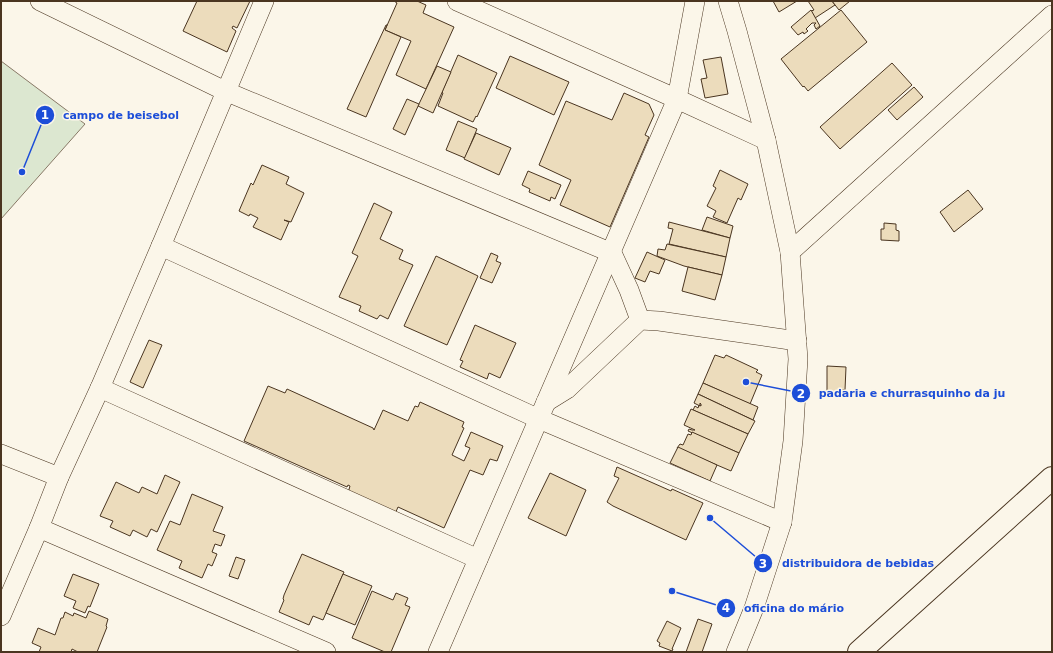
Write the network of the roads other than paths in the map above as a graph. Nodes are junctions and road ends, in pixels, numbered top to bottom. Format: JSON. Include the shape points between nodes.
{"nodes":[{"id":1,"x":40,"y":1,"type":"edge"},
{"id":2,"x":264,"y":1,"type":"edge"},
{"id":3,"x":457,"y":1,"type":"edge"},
{"id":4,"x":695,"y":1,"type":"edge"},
{"id":5,"x":728,"y":1,"type":"edge"},
{"id":6,"x":1052,"y":15,"type":"edge"},
{"id":7,"x":225,"y":91,"type":"junction"},
{"id":8,"x":677,"y":99,"type":"junction"},
{"id":9,"x":766,"y":140,"type":"junction"},
{"id":10,"x":161,"y":246,"type":"junction"},
{"id":11,"x":790,"y":252,"type":"junction"},
{"id":12,"x":612,"y":254,"type":"junction"},
{"id":13,"x":640,"y":320,"type":"junction"},
{"id":14,"x":797,"y":341,"type":"junction"},
{"id":15,"x":100,"y":388,"type":"junction"},
{"id":16,"x":546,"y":402,"type":"junction"},
{"id":17,"x":539,"y":420,"type":"junction"},
{"id":18,"x":1,"y":454,"type":"edge"},
{"id":19,"x":59,"y":477,"type":"junction"},
{"id":20,"x":1052,"y":478,"type":"edge"},
{"id":21,"x":782,"y":522,"type":"junction"},
{"id":22,"x":39,"y":528,"type":"junction"},
{"id":23,"x":478,"y":559,"type":"junction"},
{"id":24,"x":1,"y":616,"type":"edge"},
{"id":25,"x":326,"y":652,"type":"edge"},
{"id":26,"x":438,"y":652,"type":"edge"},
{"id":27,"x":736,"y":652,"type":"edge"},
{"id":28,"x":859,"y":652,"type":"edge"}],
"edges":[{"from":1,"to":7,"type":"street"},
{"from":2,"to":7,"type":"street"},
{"from":3,"to":8,"type":"street"},
{"from":4,"to":8,"type":"street"},
{"from":5,"to":9,"type":"street"},
{"from":6,"to":11,"type":"street"},
{"from":7,"to":10,"type":"street"},
{"from":7,"to":12,"type":"street"},
{"from":8,"to":9,"type":"street"},
{"from":8,"to":12,"type":"street"},
{"from":9,"to":11,"type":"street"},
{"from":10,"to":15,"type":"street"},
{"from":10,"to":17,"type":"street"},
{"from":11,"to":14,"type":"street"},
{"from":12,"to":13,"type":"street"},
{"from":12,"to":16,"type":"street"},
{"from":13,"to":14,"type":"street"},
{"from":13,"to":16,"type":"street","via":[[567,389]]},
{"from":14,"to":21,"type":"street","via":[[793,441]]},
{"from":15,"to":19,"type":"street"},
{"from":15,"to":23,"type":"street"},
{"from":16,"to":17,"type":"street"},
{"from":17,"to":21,"type":"street"},
{"from":17,"to":23,"type":"street"},
{"from":18,"to":19,"type":"street"},
{"from":19,"to":22,"type":"street"},
{"from":20,"to":28,"type":"street"},
{"from":21,"to":27,"type":"street","via":[[754,608]]},
{"from":22,"to":24,"type":"street"},
{"from":22,"to":25,"type":"street"},
{"from":23,"to":26,"type":"street"}]}
